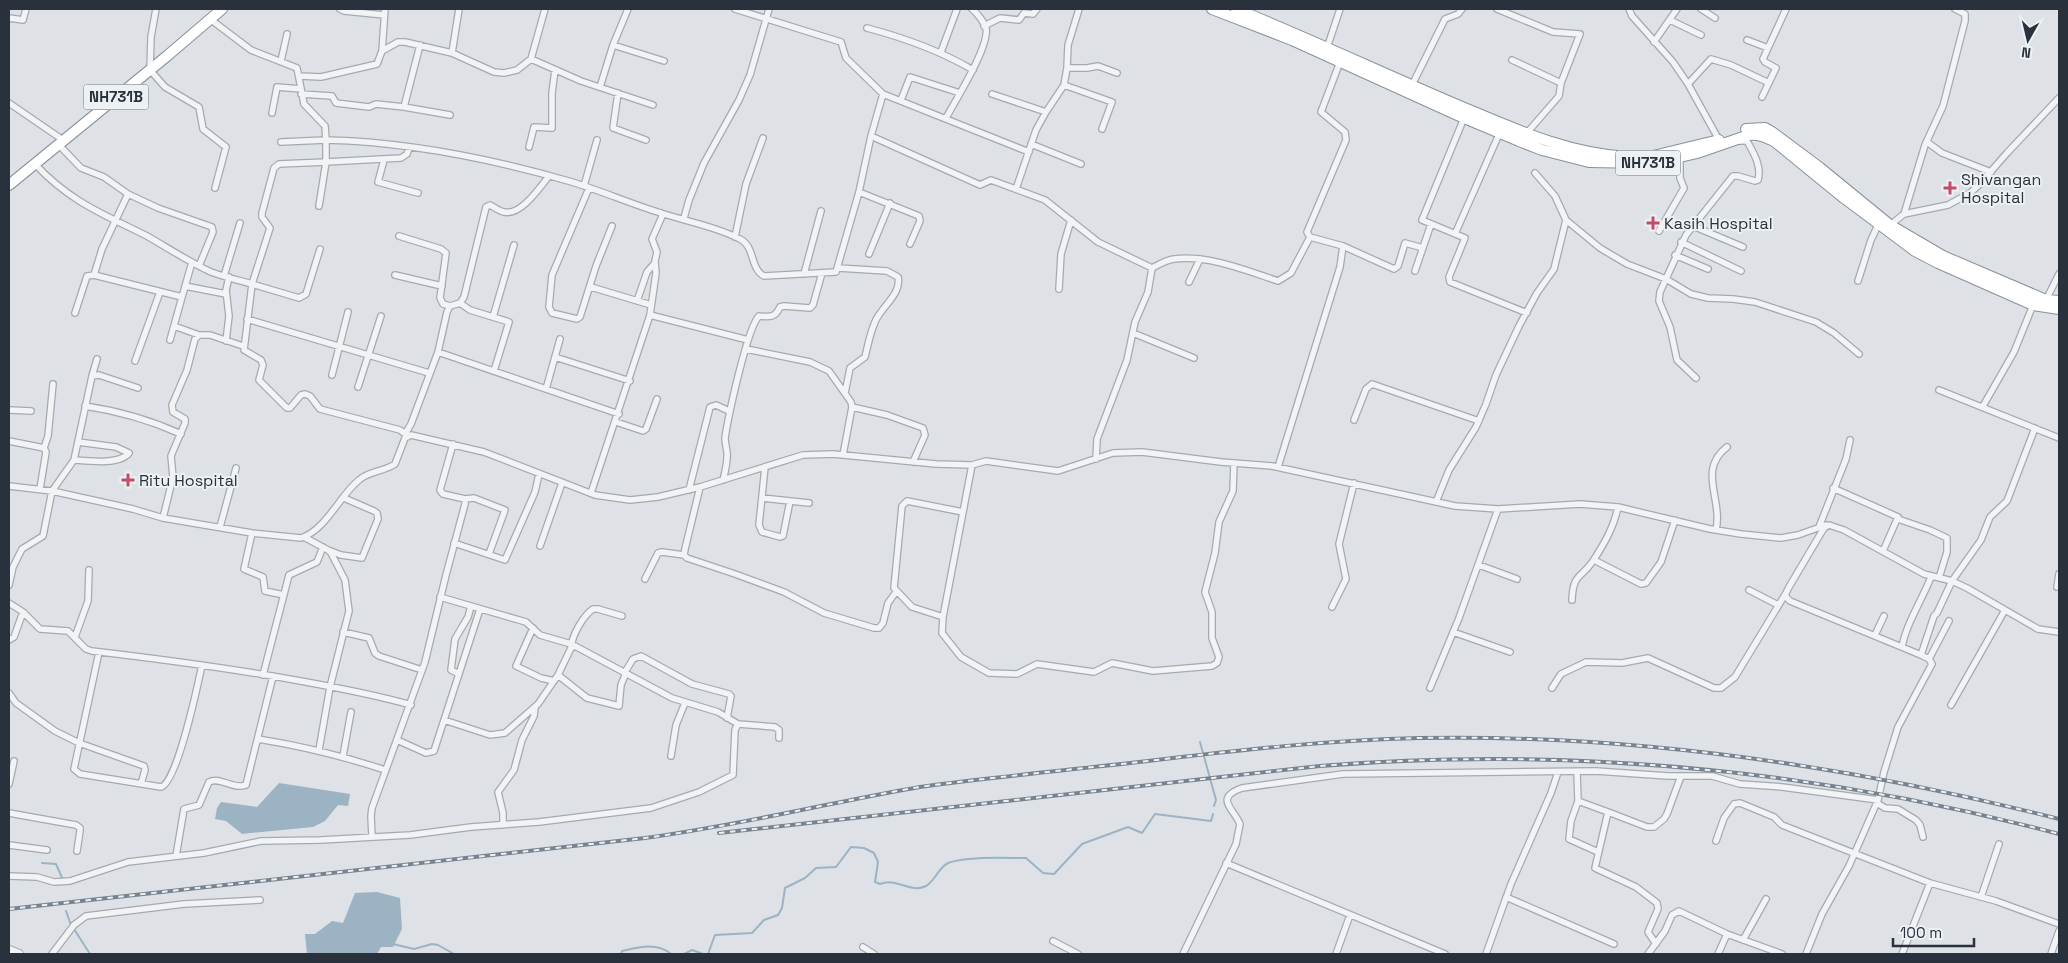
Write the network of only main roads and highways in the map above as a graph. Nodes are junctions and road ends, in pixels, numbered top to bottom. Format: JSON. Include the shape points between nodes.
{"nodes":[{"id":1,"x":222,"y":9,"type":"edge"},
{"id":2,"x":1212,"y":9,"type":"edge"},
{"id":3,"x":1236,"y":9,"type":"edge"},
{"id":4,"x":211,"y":14,"type":"edge"},
{"id":5,"x":60,"y":140,"type":"junction"},
{"id":6,"x":9,"y":178,"type":"edge"},
{"id":7,"x":9,"y":185,"type":"edge"},
{"id":8,"x":1884,"y":227,"type":"junction"},
{"id":9,"x":2059,"y":301,"type":"edge"},
{"id":10,"x":2059,"y":309,"type":"edge"}],
"edges":[{"from":1,"to":4,"type":"highway","number":"NH731B"},
{"from":2,"to":8,"type":"highway","number":"NH731B","via":[[1292,40],[1542,150],[1589,162],[1644,163],[1680,158],[1757,134],[1774,141]]},
{"from":3,"to":8,"type":"highway","via":[[1526,134],[1594,154],[1656,156],[1719,140],[1747,129],[1765,128],[1820,167]]},
{"from":4,"to":5,"type":"highway","number":"NH731B"},
{"from":5,"to":6,"type":"highway","number":"NH731B"},
{"from":5,"to":7,"type":"highway","number":"NH731B"},
{"from":8,"to":9,"type":"highway","via":[[2046,300]]},
{"from":8,"to":10,"type":"highway","number":"NH731B","via":[[1914,251],[1938,264],[2033,305]]}]}
